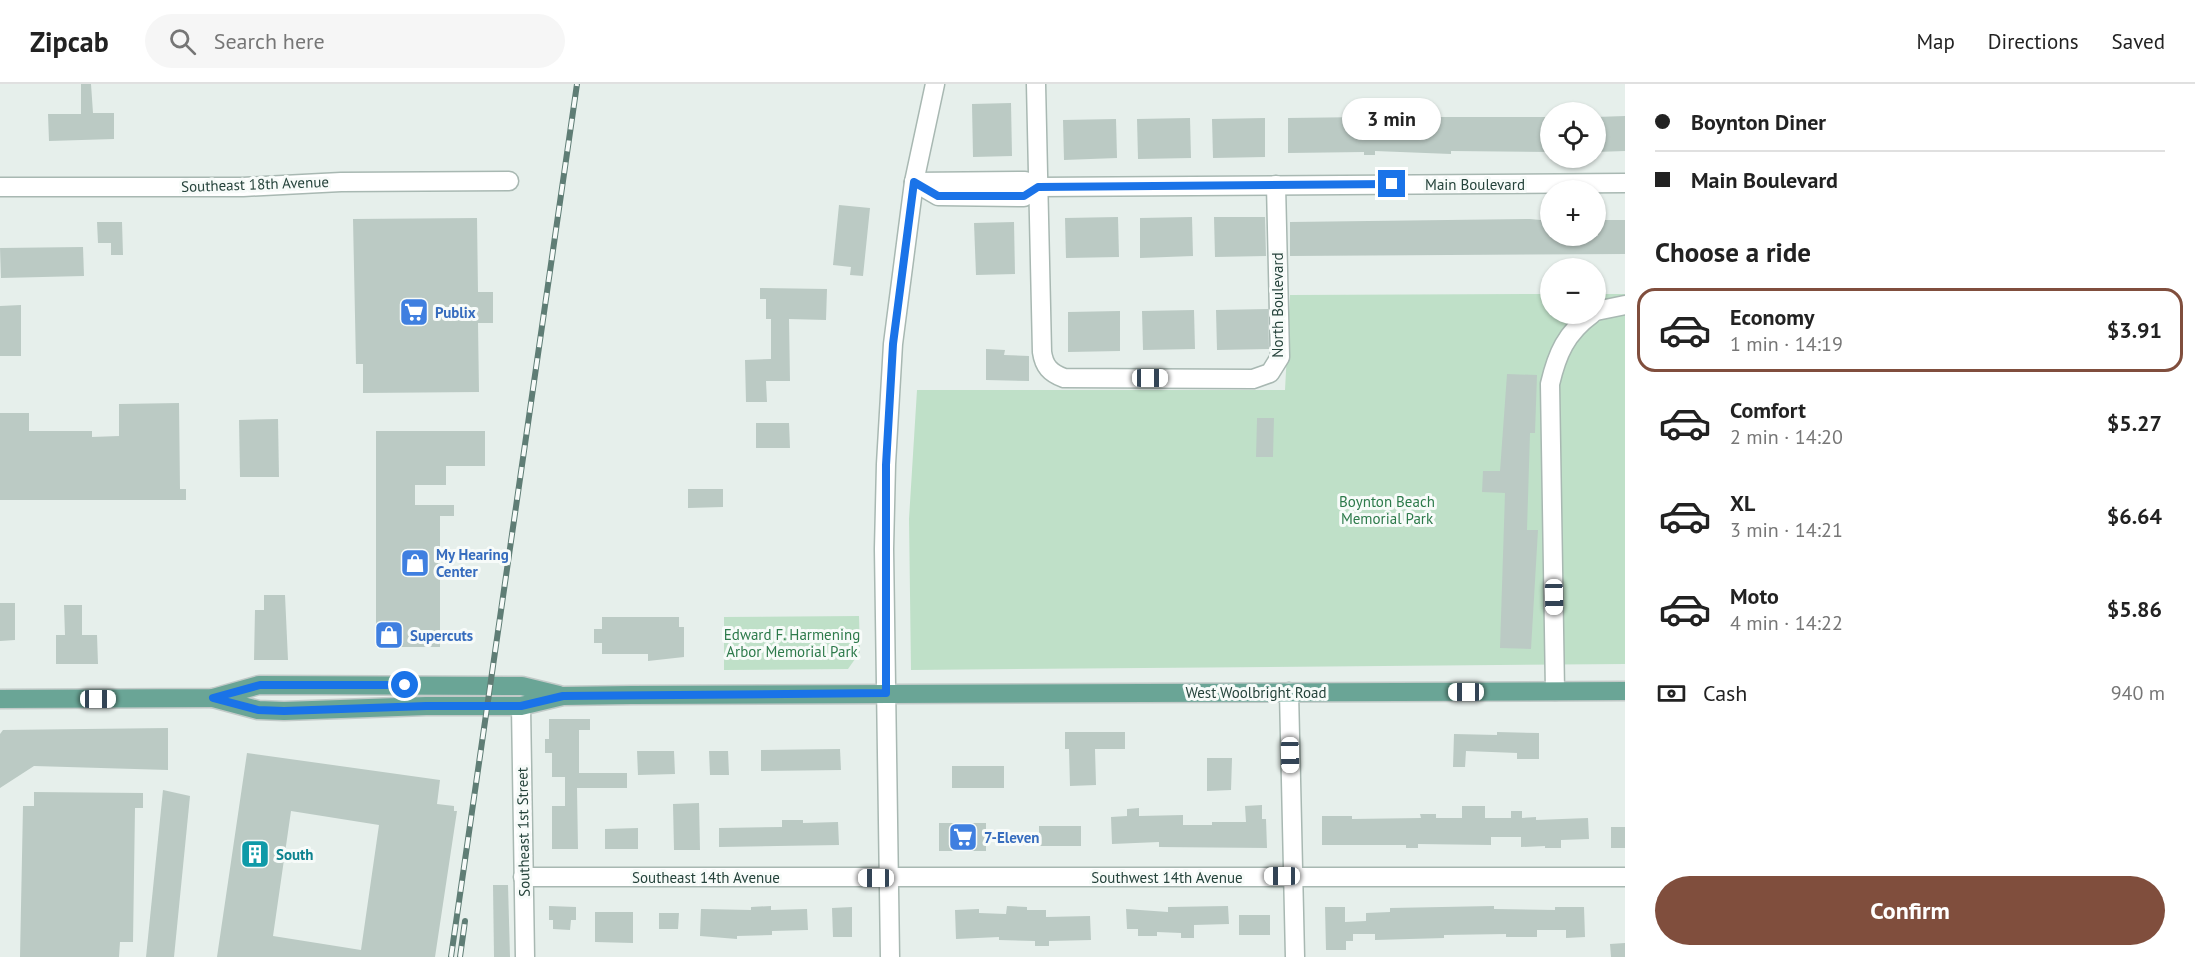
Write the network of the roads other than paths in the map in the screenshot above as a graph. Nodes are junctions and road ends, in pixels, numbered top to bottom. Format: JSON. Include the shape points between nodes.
{"nodes":[{"id":1,"x":935,"y":84,"type":"edge"},
{"id":2,"x":1035,"y":84,"type":"edge"},
{"id":3,"x":509,"y":181,"type":"dead end"},
{"id":4,"x":914,"y":182,"type":"junction"},
{"id":5,"x":1625,"y":183,"type":"edge"},
{"id":6,"x":1276,"y":185,"type":"junction"},
{"id":7,"x":0,"y":187,"type":"edge"},
{"id":8,"x":1038,"y":187,"type":"junction"},
{"id":9,"x":1625,"y":306,"type":"edge"},
{"id":10,"x":1606,"y":309,"type":"edge"},
{"id":11,"x":1578,"y":324,"type":"edge"},
{"id":12,"x":1555,"y":691,"type":"junction"},
{"id":13,"x":1625,"y":691,"type":"edge"},
{"id":14,"x":1289,"y":692,"type":"junction"},
{"id":15,"x":886,"y":693,"type":"junction"},
{"id":16,"x":563,"y":696,"type":"junction"},
{"id":17,"x":213,"y":698,"type":"junction"},
{"id":18,"x":0,"y":699,"type":"edge"},
{"id":19,"x":521,"y":706,"type":"junction"},
{"id":20,"x":1293,"y":876,"type":"junction"},
{"id":21,"x":523,"y":877,"type":"junction"},
{"id":22,"x":1625,"y":877,"type":"edge"},
{"id":23,"x":889,"y":878,"type":"junction"},
{"id":24,"x":525,"y":957,"type":"edge"},
{"id":25,"x":890,"y":957,"type":"edge"},
{"id":26,"x":1295,"y":957,"type":"edge"}],
"edges":[{"from":1,"to":4,"type":"street"},
{"from":2,"to":8,"type":"street","name":"North Boulevard"},
{"from":3,"to":7,"type":"street","name":"Southeast 18th Avenue"},
{"from":4,"to":8,"type":"street","name":"Main Boulevard","via":[[938,196],[1024,196]]},
{"from":4,"to":15,"type":"street","via":[[893,344],[886,465]]},
{"from":5,"to":6,"type":"street","name":"Main Boulevard"},
{"from":6,"to":8,"type":"street","name":"Main Boulevard"},
{"from":6,"to":8,"type":"street","name":"North Boulevard","via":[[1280,357],[1270,373],[1253,379],[1064,378],[1048,369],[1042,352]]},
{"from":9,"to":10,"type":"street"},
{"from":11,"to":12,"type":"street","via":[[1557,354],[1550,384]]},
{"from":12,"to":13,"type":"main road","name":"West Woolbright Road"},
{"from":12,"to":14,"type":"main road","name":"West Woolbright Road"},
{"from":14,"to":15,"type":"main road","name":"West Woolbright Road"},
{"from":14,"to":20,"type":"street"},
{"from":15,"to":16,"type":"main road","name":"West Woolbright Road"},
{"from":15,"to":23,"type":"street"},
{"from":16,"to":17,"type":"main road","via":[[522,686],[260,685]]},
{"from":16,"to":19,"type":"main road"},
{"from":17,"to":18,"type":"main road"},
{"from":17,"to":19,"type":"main road","via":[[258,710]]},
{"from":19,"to":21,"type":"street","name":"Southeast 1st Street"},
{"from":20,"to":22,"type":"street","name":"Southwest 14th Avenue"},
{"from":20,"to":23,"type":"street","name":"Southwest 14th Avenue"},
{"from":20,"to":26,"type":"street"},
{"from":21,"to":23,"type":"street","name":"Southeast 14th Avenue"},
{"from":21,"to":24,"type":"street","name":"Southeast 1st Street"},
{"from":23,"to":25,"type":"street"}]}
